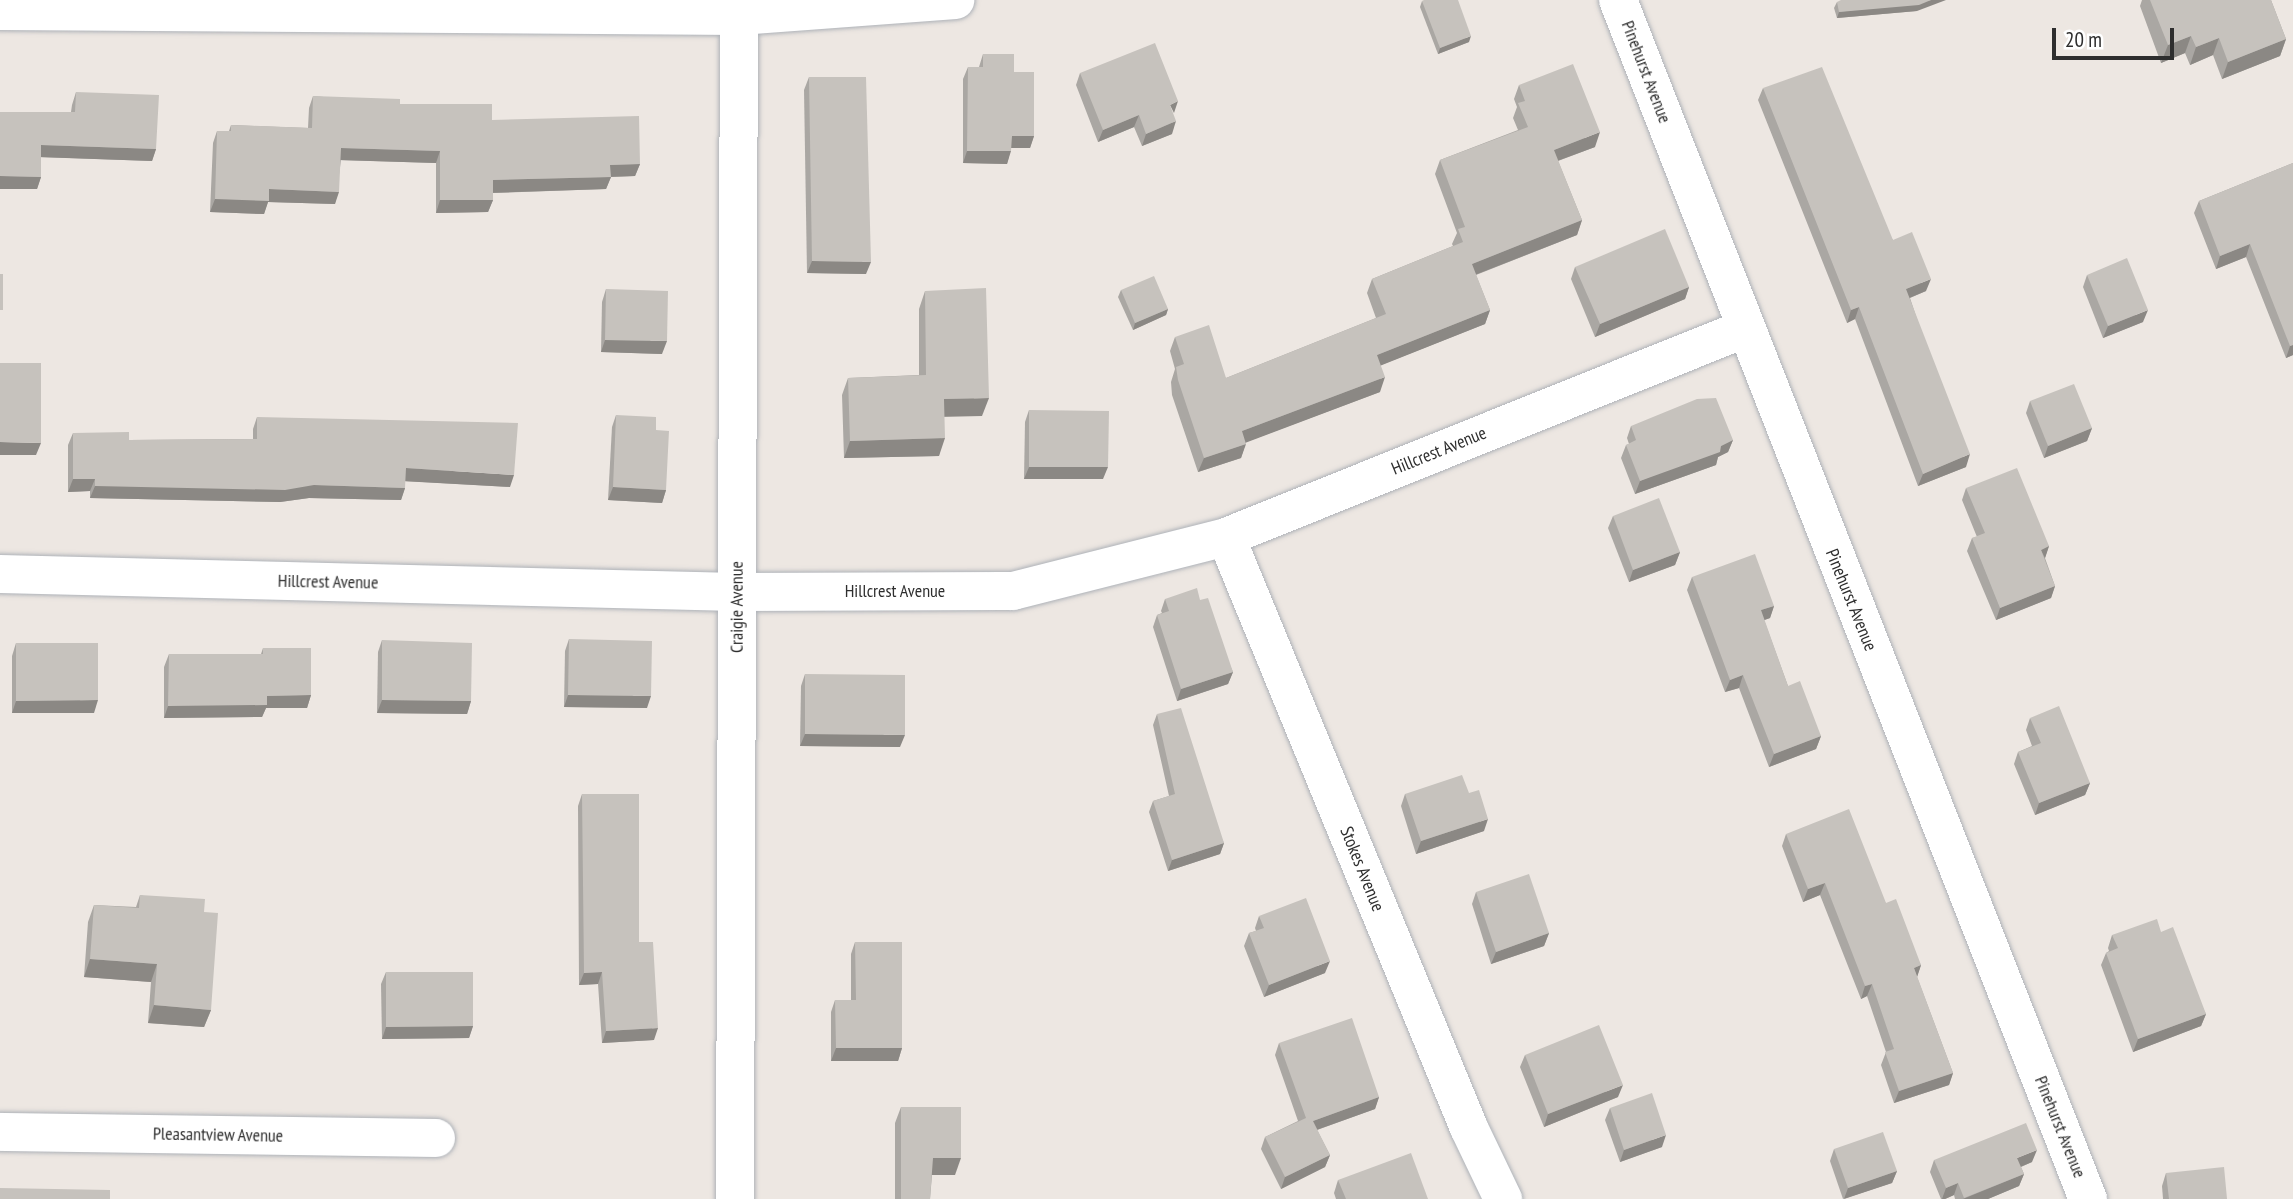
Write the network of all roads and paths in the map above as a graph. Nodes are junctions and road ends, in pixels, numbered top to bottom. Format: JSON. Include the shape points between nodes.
{"nodes":[{"id":1,"x":955,"y":0,"type":"edge"},
{"id":2,"x":1618,"y":0,"type":"edge"},
{"id":3,"x":166,"y":5,"type":"edge"},
{"id":4,"x":0,"y":11,"type":"edge"},
{"id":5,"x":739,"y":16,"type":"junction"},
{"id":6,"x":1744,"y":329,"type":"junction"},
{"id":7,"x":1226,"y":537,"type":"junction"},
{"id":8,"x":0,"y":574,"type":"edge"},
{"id":9,"x":737,"y":592,"type":"junction"},
{"id":10,"x":0,"y":1132,"type":"edge"},
{"id":11,"x":436,"y":1138,"type":"dead end"},
{"id":12,"x":735,"y":1199,"type":"edge"},
{"id":13,"x":1503,"y":1199,"type":"edge"},
{"id":14,"x":2088,"y":1199,"type":"edge"}],
"edges":[{"from":1,"to":5,"type":"street"},
{"from":2,"to":6,"type":"street","name":"Pinehurst Avenue"},
{"from":3,"to":4,"type":"street"},
{"from":3,"to":5,"type":"street"},
{"from":5,"to":9,"type":"street","name":"Craigie Avenue"},
{"from":6,"to":7,"type":"street","name":"Hillcrest Avenue"},
{"from":6,"to":14,"type":"street","name":"Pinehurst Avenue"},
{"from":7,"to":9,"type":"street","name":"Hillcrest Avenue","via":[[1013,591]]},
{"from":7,"to":13,"type":"street","name":"Stokes Avenue","via":[[1469,1128]]},
{"from":8,"to":9,"type":"street","name":"Hillcrest Avenue"},
{"from":9,"to":12,"type":"street","name":"Craigie Avenue"},
{"from":10,"to":11,"type":"street","name":"Pleasantview Avenue"}]}
